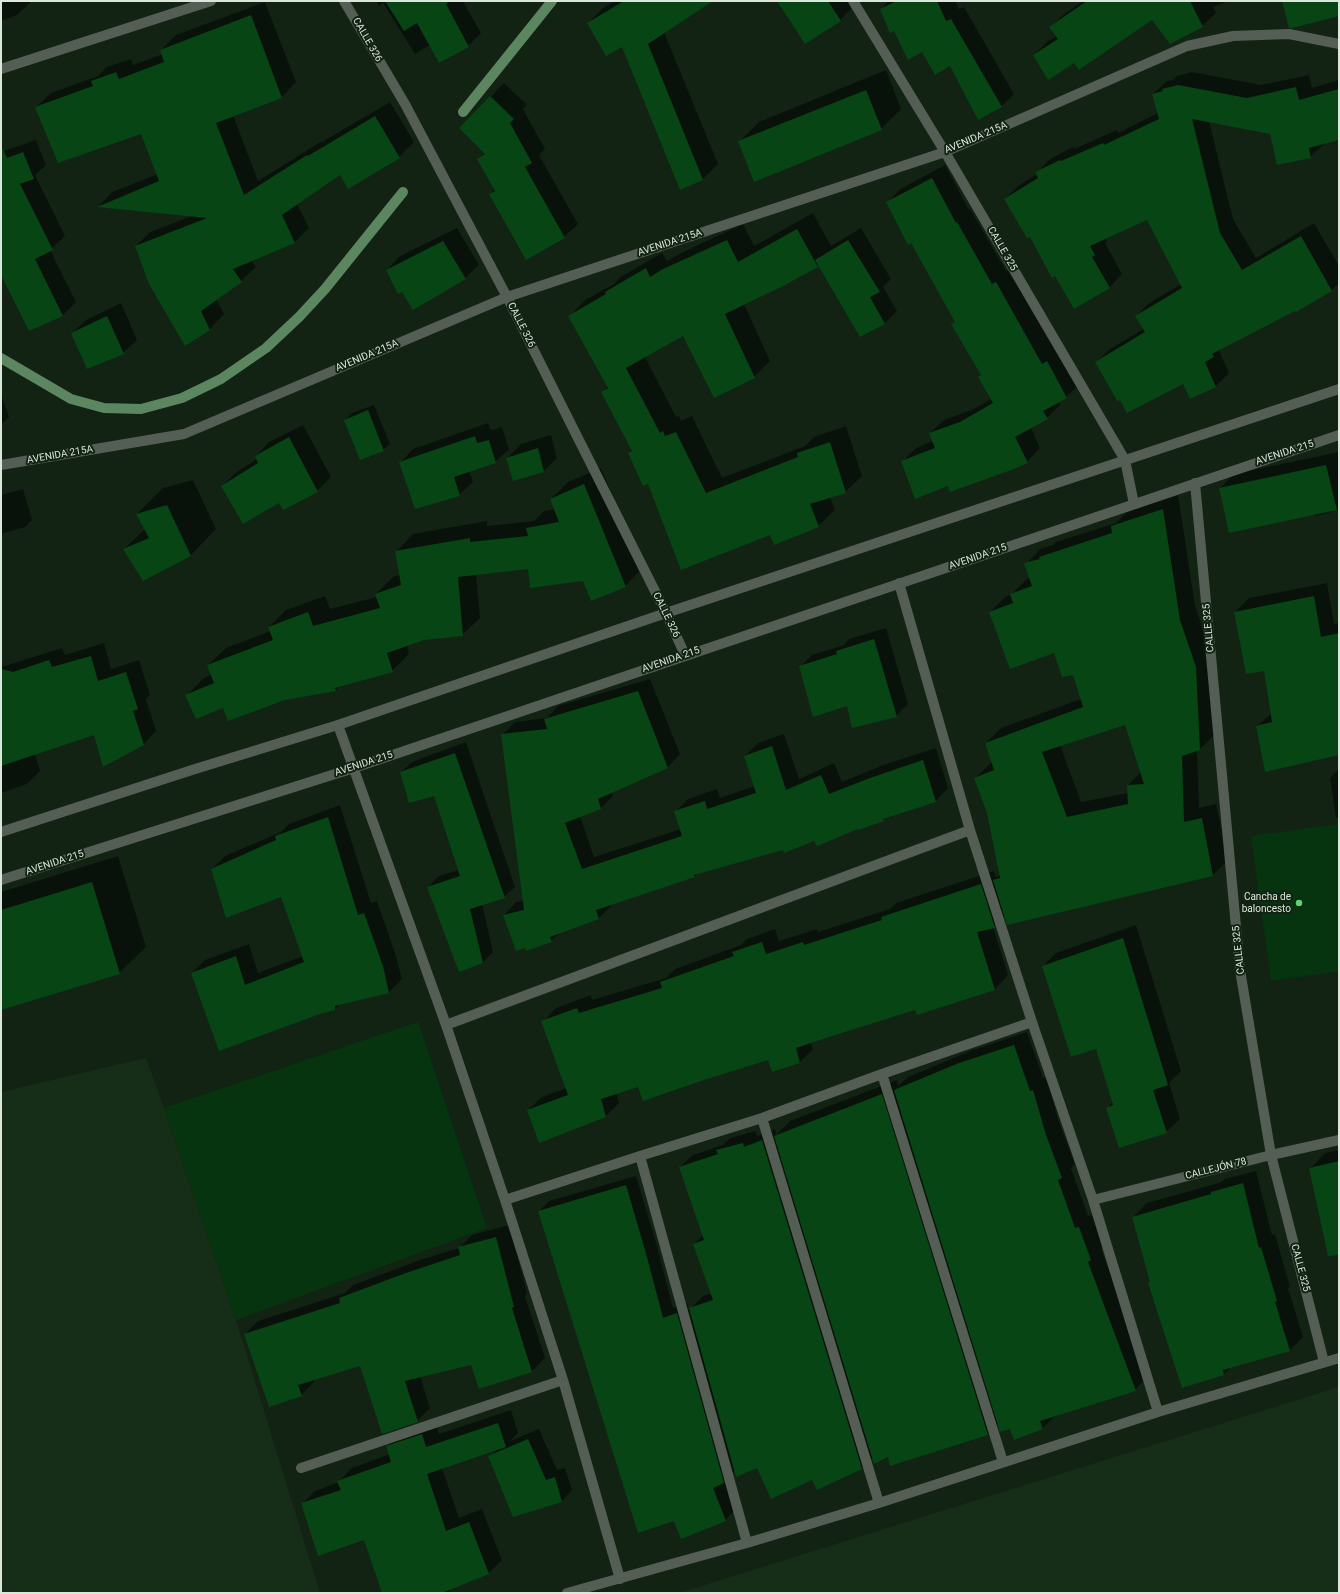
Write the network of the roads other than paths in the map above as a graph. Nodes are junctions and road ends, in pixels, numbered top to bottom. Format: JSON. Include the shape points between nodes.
{"nodes":[{"id":1,"x":211,"y":1,"type":"edge"},
{"id":2,"x":344,"y":1,"type":"edge"},
{"id":3,"x":853,"y":1,"type":"edge"},
{"id":4,"x":1339,"y":44,"type":"edge"},
{"id":5,"x":1,"y":69,"type":"edge"},
{"id":6,"x":945,"y":152,"type":"junction"},
{"id":7,"x":506,"y":297,"type":"junction"},
{"id":8,"x":1339,"y":389,"type":"edge"},
{"id":9,"x":1339,"y":435,"type":"edge"},
{"id":10,"x":1125,"y":460,"type":"junction"},
{"id":11,"x":1,"y":465,"type":"edge"},
{"id":12,"x":1195,"y":483,"type":"junction"},
{"id":13,"x":1134,"y":504,"type":"junction"},
{"id":14,"x":899,"y":583,"type":"junction"},
{"id":15,"x":666,"y":613,"type":"junction"},
{"id":16,"x":685,"y":655,"type":"junction"},
{"id":17,"x":338,"y":725,"type":"junction"},
{"id":18,"x":354,"y":768,"type":"junction"},
{"id":19,"x":970,"y":830,"type":"junction"},
{"id":20,"x":1,"y":832,"type":"edge"},
{"id":21,"x":1,"y":880,"type":"edge"},
{"id":22,"x":1032,"y":1022,"type":"junction"},
{"id":23,"x":446,"y":1025,"type":"junction"},
{"id":24,"x":882,"y":1074,"type":"junction"},
{"id":25,"x":762,"y":1118,"type":"junction"},
{"id":26,"x":1339,"y":1140,"type":"edge"},
{"id":27,"x":1271,"y":1155,"type":"junction"},
{"id":28,"x":640,"y":1156,"type":"junction"},
{"id":29,"x":505,"y":1200,"type":"junction"},
{"id":30,"x":1094,"y":1200,"type":"junction"},
{"id":31,"x":1339,"y":1358,"type":"edge"},
{"id":32,"x":1324,"y":1362,"type":"junction"},
{"id":33,"x":563,"y":1380,"type":"junction"},
{"id":34,"x":1158,"y":1412,"type":"junction"},
{"id":35,"x":1003,"y":1462,"type":"junction"},
{"id":36,"x":301,"y":1468,"type":"dead end"},
{"id":37,"x":879,"y":1503,"type":"junction"},
{"id":38,"x":747,"y":1543,"type":"junction"},
{"id":39,"x":620,"y":1579,"type":"junction"},
{"id":40,"x":567,"y":1593,"type":"edge"}],
"edges":[{"from":1,"to":5,"type":"street"},
{"from":2,"to":7,"type":"street","name":"CALLE 326","via":[[405,104]]},
{"from":3,"to":6,"type":"street","name":"CALLE 325"},
{"from":4,"to":6,"type":"street","name":"AVENIDA 215A","via":[[1289,34],[1233,36],[1187,46]]},
{"from":6,"to":7,"type":"street","name":"AVENIDA 215A"},
{"from":6,"to":10,"type":"street","name":"CALLE 325"},
{"from":7,"to":11,"type":"street","name":"AVENIDA 215A","via":[[184,434]]},
{"from":7,"to":15,"type":"street","name":"CALLE 326"},
{"from":8,"to":10,"type":"street"},
{"from":9,"to":12,"type":"street","name":"AVENIDA 215"},
{"from":10,"to":13,"type":"street","name":"CALLE 325"},
{"from":10,"to":15,"type":"street"},
{"from":12,"to":13,"type":"street","name":"AVENIDA 215"},
{"from":12,"to":27,"type":"street","name":"CALLE 325","via":[[1240,970]]},
{"from":13,"to":14,"type":"street","name":"AVENIDA 215"},
{"from":14,"to":16,"type":"street","name":"AVENIDA 215"},
{"from":14,"to":19,"type":"street"},
{"from":15,"to":16,"type":"street","name":"CALLE 326"},
{"from":15,"to":17,"type":"street"},
{"from":16,"to":18,"type":"street","name":"AVENIDA 215"},
{"from":17,"to":18,"type":"street"},
{"from":17,"to":20,"type":"street"},
{"from":18,"to":21,"type":"street","name":"AVENIDA 215"},
{"from":18,"to":23,"type":"street"},
{"from":19,"to":22,"type":"street"},
{"from":19,"to":23,"type":"street"},
{"from":22,"to":24,"type":"street"},
{"from":22,"to":30,"type":"street"},
{"from":23,"to":29,"type":"street"},
{"from":24,"to":25,"type":"street"},
{"from":24,"to":35,"type":"street"},
{"from":25,"to":28,"type":"street"},
{"from":25,"to":37,"type":"street"},
{"from":26,"to":27,"type":"street","name":"CALLEJÓN 78"},
{"from":27,"to":30,"type":"street","name":"CALLEJÓN 78"},
{"from":27,"to":32,"type":"street","name":"CALLE 325"},
{"from":28,"to":29,"type":"street"},
{"from":28,"to":38,"type":"street"},
{"from":29,"to":33,"type":"street"},
{"from":30,"to":34,"type":"street"},
{"from":31,"to":32,"type":"street"},
{"from":32,"to":34,"type":"street"},
{"from":33,"to":36,"type":"street"},
{"from":33,"to":39,"type":"street"},
{"from":34,"to":35,"type":"street"},
{"from":35,"to":37,"type":"street"},
{"from":37,"to":38,"type":"street"},
{"from":38,"to":39,"type":"street"},
{"from":39,"to":40,"type":"street"}]}
